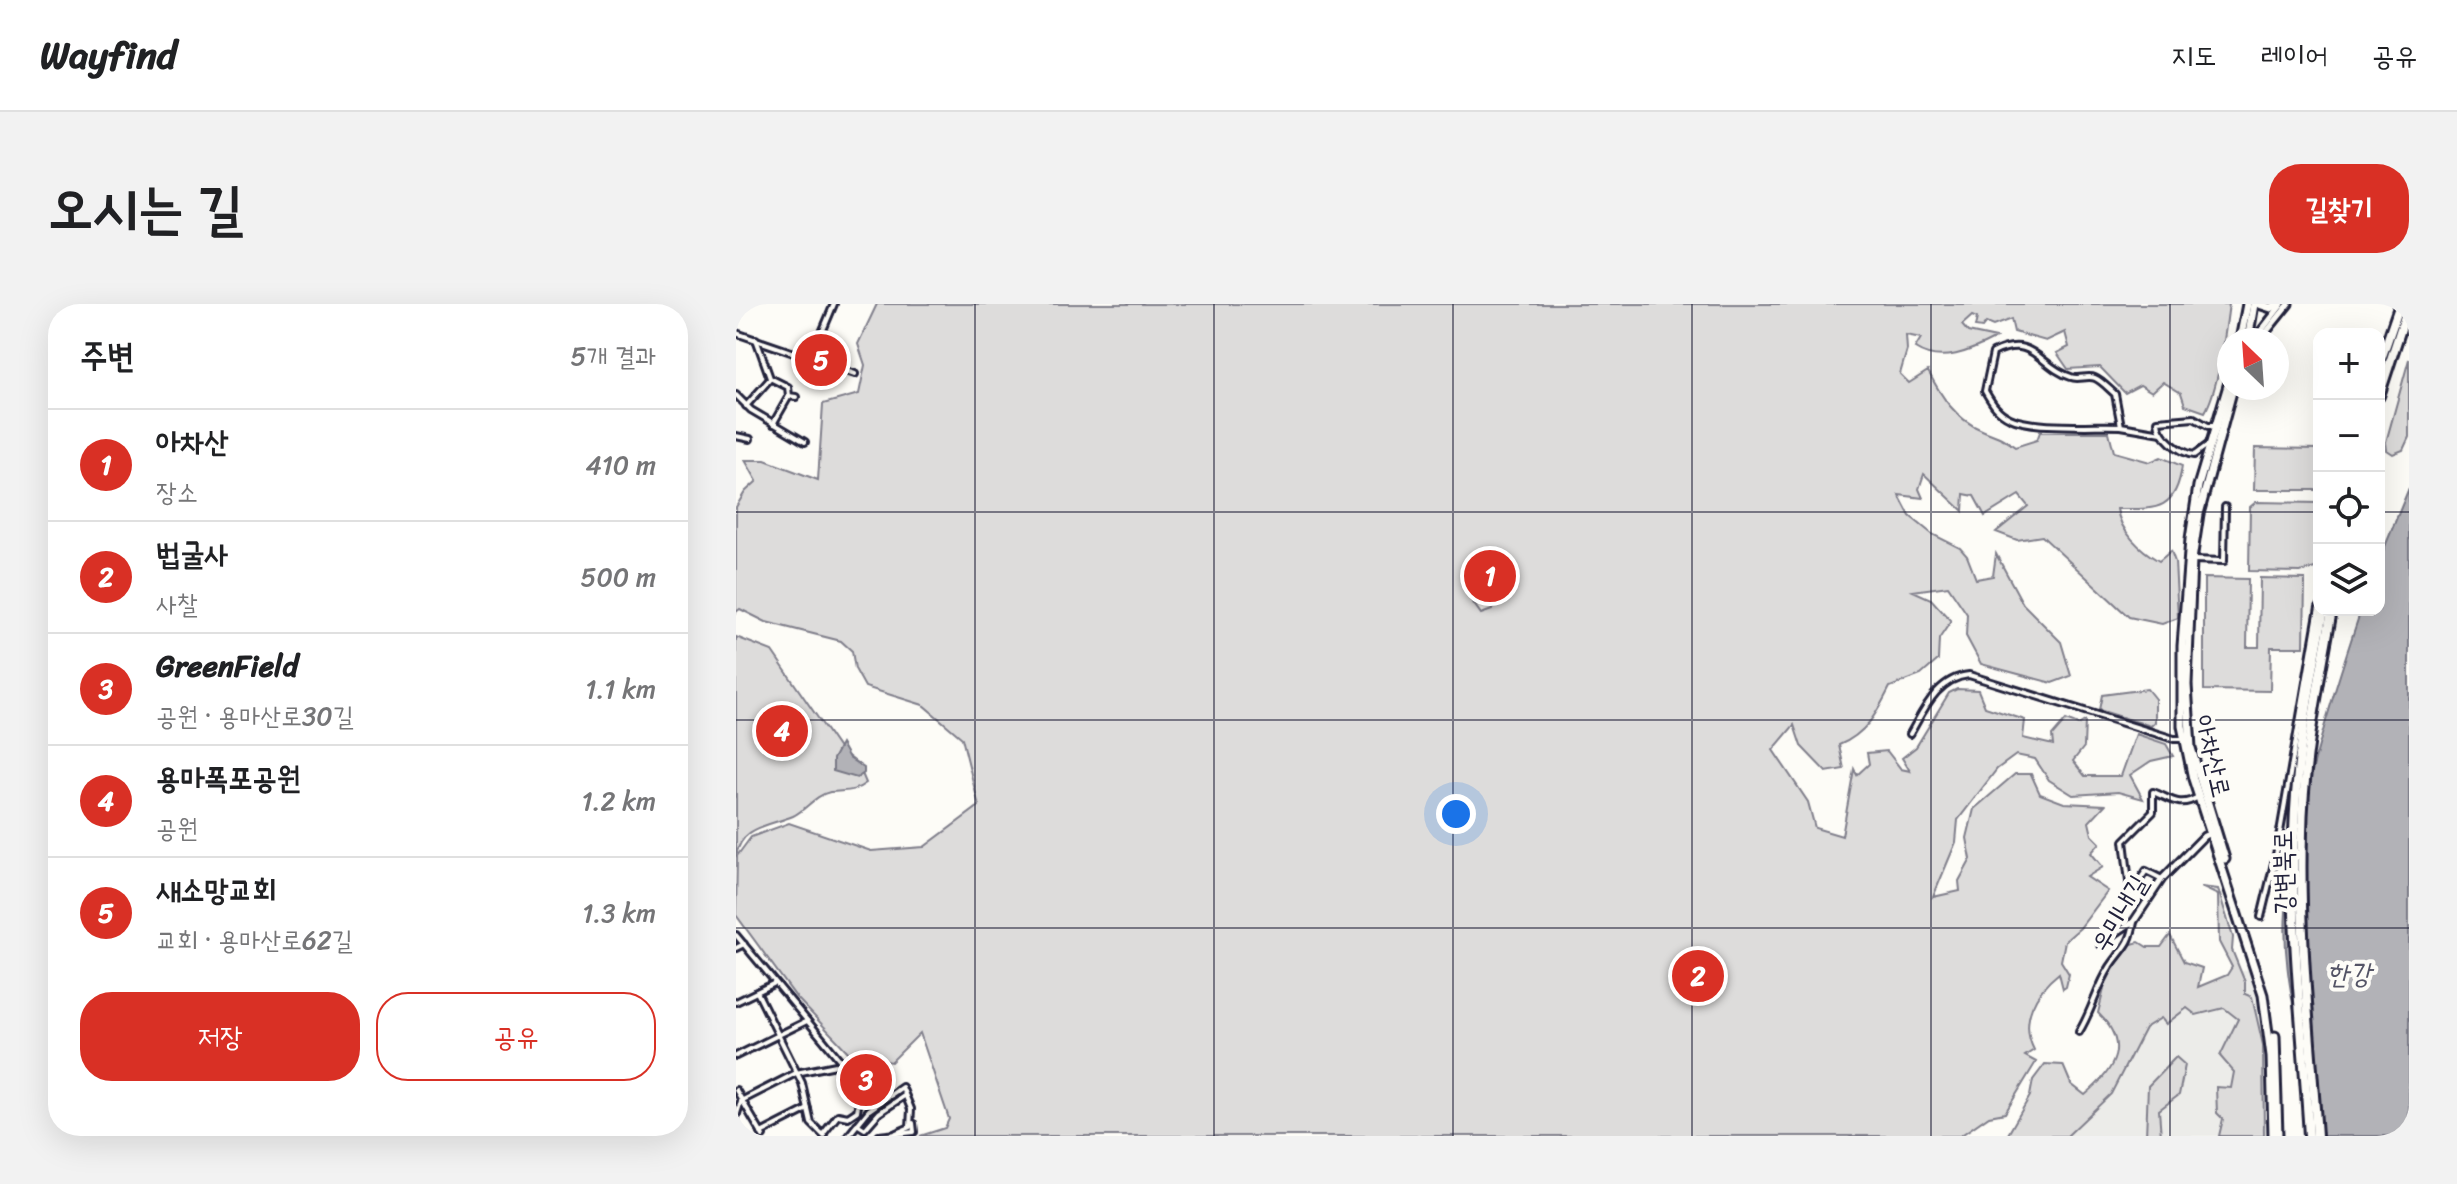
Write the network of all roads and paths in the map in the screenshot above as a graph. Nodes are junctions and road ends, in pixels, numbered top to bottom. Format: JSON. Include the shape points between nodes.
{"nodes":[{"id":1,"x":834,"y":304,"type":"edge"},
{"id":2,"x":2247,"y":304,"type":"edge"},
{"id":3,"x":2256,"y":304,"type":"edge"},
{"id":4,"x":2280,"y":304,"type":"edge"},
{"id":5,"x":2289,"y":304,"type":"edge"},
{"id":6,"x":2400,"y":304,"type":"edge"},
{"id":7,"x":2409,"y":304,"type":"edge"},
{"id":8,"x":2242,"y":328,"type":"edge"},
{"id":9,"x":2251,"y":328,"type":"edge"},
{"id":10,"x":2263,"y":328,"type":"edge"},
{"id":11,"x":2270,"y":328,"type":"edge"},
{"id":12,"x":736,"y":333,"type":"edge"},
{"id":13,"x":756,"y":339,"type":"junction"},
{"id":14,"x":2385,"y":348,"type":"edge"},
{"id":15,"x":810,"y":361,"type":"junction"},
{"id":16,"x":855,"y":374,"type":"dead end"},
{"id":17,"x":2385,"y":378,"type":"edge"},
{"id":18,"x":770,"y":379,"type":"junction"},
{"id":19,"x":736,"y":395,"type":"edge"},
{"id":20,"x":789,"y":396,"type":"junction"},
{"id":21,"x":796,"y":397,"type":"dead end"},
{"id":22,"x":2224,"y":400,"type":"edge"},
{"id":23,"x":2230,"y":400,"type":"edge"},
{"id":24,"x":746,"y":406,"type":"junction"},
{"id":25,"x":773,"y":424,"type":"junction"},
{"id":26,"x":2217,"y":425,"type":"junction"},
{"id":27,"x":2121,"y":426,"type":"junction"},
{"id":28,"x":2162,"y":433,"type":"junction"},
{"id":29,"x":736,"y":436,"type":"edge"},
{"id":30,"x":750,"y":439,"type":"dead end"},
{"id":31,"x":805,"y":442,"type":"dead end"},
{"id":32,"x":2211,"y":443,"type":"junction"},
{"id":33,"x":2225,"y":507,"type":"dead end"},
{"id":34,"x":2192,"y":560,"type":"junction"},
{"id":35,"x":2320,"y":616,"type":"edge"},
{"id":36,"x":2320,"y":616,"type":"edge"},
{"id":37,"x":2331,"y":616,"type":"edge"},
{"id":38,"x":2184,"y":708,"type":"junction"},
{"id":39,"x":1910,"y":734,"type":"dead end"},
{"id":40,"x":2186,"y":738,"type":"junction"},
{"id":41,"x":2188,"y":748,"type":"junction"},
{"id":42,"x":2200,"y":795,"type":"junction"},
{"id":43,"x":2213,"y":832,"type":"junction"},
{"id":44,"x":2162,"y":879,"type":"junction"},
{"id":45,"x":2130,"y":890,"type":"junction"},
{"id":46,"x":2125,"y":901,"type":"dead end"},
{"id":47,"x":2261,"y":917,"type":"dead end"},
{"id":48,"x":2134,"y":921,"type":"junction"},
{"id":49,"x":736,"y":935,"type":"edge"},
{"id":50,"x":744,"y":944,"type":"junction"},
{"id":51,"x":2100,"y":944,"type":"dead end"},
{"id":52,"x":736,"y":948,"type":"edge"},
{"id":53,"x":775,"y":983,"type":"junction"},
{"id":54,"x":757,"y":992,"type":"junction"},
{"id":55,"x":736,"y":1002,"type":"edge"},
{"id":56,"x":807,"y":1021,"type":"junction"},
{"id":57,"x":2079,"y":1032,"type":"dead end"},
{"id":58,"x":777,"y":1036,"type":"junction"},
{"id":59,"x":736,"y":1056,"type":"edge"},
{"id":60,"x":840,"y":1064,"type":"junction"},
{"id":61,"x":796,"y":1073,"type":"junction"},
{"id":62,"x":736,"y":1090,"type":"edge"},
{"id":63,"x":860,"y":1095,"type":"dead end"},
{"id":64,"x":891,"y":1096,"type":"junction"},
{"id":65,"x":904,"y":1096,"type":"junction"},
{"id":66,"x":741,"y":1101,"type":"junction"},
{"id":67,"x":808,"y":1109,"type":"junction"},
{"id":68,"x":736,"y":1117,"type":"edge"},
{"id":69,"x":857,"y":1124,"type":"junction"},
{"id":70,"x":762,"y":1134,"type":"edge"},
{"id":71,"x":824,"y":1134,"type":"edge"},
{"id":72,"x":848,"y":1136,"type":"edge"},
{"id":73,"x":879,"y":1136,"type":"edge"},
{"id":74,"x":2276,"y":1136,"type":"edge"},
{"id":75,"x":2309,"y":1136,"type":"edge"},
{"id":76,"x":2317,"y":1136,"type":"edge"}],
"edges":[{"from":1,"to":15,"type":"street"},
{"from":2,"to":8,"type":"main road"},
{"from":3,"to":4,"type":"main road"},
{"from":3,"to":9,"type":"main road"},
{"from":4,"to":10,"type":"street"},
{"from":5,"to":11,"type":"street"},
{"from":6,"to":14,"type":"highway"},
{"from":7,"to":17,"type":"highway"},
{"from":12,"to":13,"type":"street"},
{"from":13,"to":15,"type":"street"},
{"from":13,"to":18,"type":"street"},
{"from":15,"to":16,"type":"street"},
{"from":18,"to":20,"type":"street","via":[[788,387]]},
{"from":18,"to":24,"type":"street"},
{"from":19,"to":24,"type":"street"},
{"from":20,"to":21,"type":"street"},
{"from":20,"to":25,"type":"street"},
{"from":22,"to":26,"type":"main road","name":"아차산로"},
{"from":23,"to":34,"type":"main road","name":"아차산로"},
{"from":24,"to":25,"type":"street"},
{"from":25,"to":31,"type":"street"},
{"from":26,"to":28,"type":"street","via":[[2194,418],[2158,421]]},
{"from":26,"to":32,"type":"main road","name":"아차산로"},
{"from":27,"to":27,"type":"street","via":[[2115,394],[2094,378],[2072,378],[2022,347],[2009,345],[1993,353],[1985,391],[1996,410],[2013,420]]},
{"from":27,"to":28,"type":"street"},
{"from":28,"to":32,"type":"street","via":[[2185,454],[2194,455]]},
{"from":29,"to":30,"type":"street"},
{"from":32,"to":38,"type":"main road","name":"아차산로","via":[[2188,550]]},
{"from":33,"to":34,"type":"street","via":[[2224,561]]},
{"from":34,"to":38,"type":"main road","name":"아차산로"},
{"from":35,"to":47,"type":"street"},
{"from":36,"to":75,"type":"highway","name":"강변북로","via":[[2294,830]]},
{"from":37,"to":76,"type":"highway","name":"강변북로","via":[[2309,747],[2302,830],[2301,893]]},
{"from":38,"to":40,"type":"main road","name":"아차산로"},
{"from":39,"to":40,"type":"street","via":[[1935,693],[1949,681],[1969,675],[2174,739]]},
{"from":40,"to":41,"type":"main road","name":"아차산로"},
{"from":41,"to":42,"type":"main road","name":"아차산로"},
{"from":41,"to":43,"type":"main road","name":"아차산로"},
{"from":42,"to":43,"type":"main road","name":"아차산로"},
{"from":42,"to":45,"type":"street","via":[[2189,802],[2168,802],[2153,792],[2153,812],[2124,841]]},
{"from":43,"to":44,"type":"street","name":"우미내길"},
{"from":43,"to":74,"type":"main road","name":"아차산로","via":[[2263,995]]},
{"from":43,"to":74,"type":"main road","name":"아차산로","via":[[2273,1020]]},
{"from":44,"to":45,"type":"street","via":[[2146,871]]},
{"from":44,"to":48,"type":"street","name":"우미내길"},
{"from":45,"to":46,"type":"street"},
{"from":48,"to":51,"type":"street"},
{"from":48,"to":57,"type":"street","name":"우미내길","via":[[2131,943],[2110,968]]},
{"from":49,"to":50,"type":"street"},
{"from":50,"to":52,"type":"street"},
{"from":50,"to":53,"type":"street"},
{"from":53,"to":54,"type":"street"},
{"from":53,"to":56,"type":"street"},
{"from":54,"to":55,"type":"street"},
{"from":54,"to":58,"type":"street"},
{"from":56,"to":58,"type":"street"},
{"from":56,"to":60,"type":"street"},
{"from":58,"to":59,"type":"street"},
{"from":58,"to":61,"type":"street"},
{"from":60,"to":61,"type":"street"},
{"from":60,"to":64,"type":"street","via":[[860,1066]]},
{"from":61,"to":66,"type":"street"},
{"from":61,"to":67,"type":"street"},
{"from":62,"to":66,"type":"street"},
{"from":63,"to":71,"type":"street","via":[[857,1111],[848,1117],[838,1115]]},
{"from":64,"to":65,"type":"street","via":[[902,1087]]},
{"from":64,"to":69,"type":"street"},
{"from":65,"to":69,"type":"street","via":[[865,1129]]},
{"from":65,"to":73,"type":"street","via":[[914,1132]]},
{"from":66,"to":68,"type":"street"},
{"from":66,"to":70,"type":"street"},
{"from":67,"to":70,"type":"street"},
{"from":67,"to":71,"type":"street","via":[[811,1123]]},
{"from":69,"to":72,"type":"street"}]}
